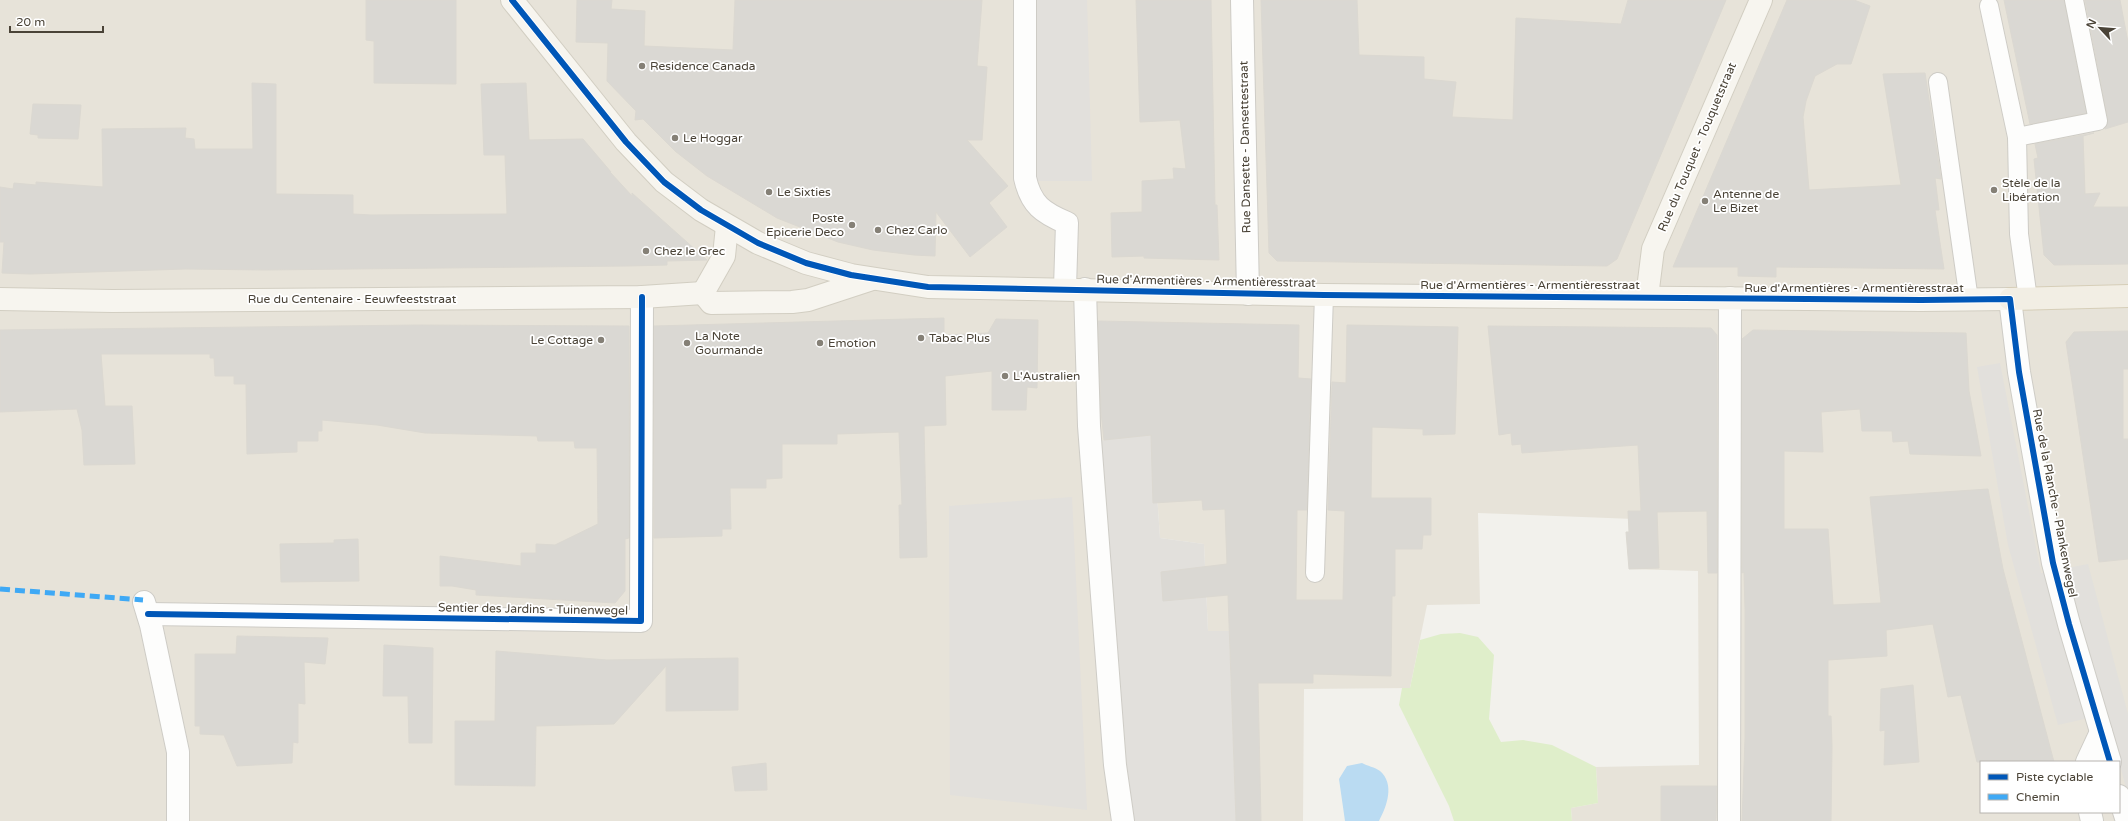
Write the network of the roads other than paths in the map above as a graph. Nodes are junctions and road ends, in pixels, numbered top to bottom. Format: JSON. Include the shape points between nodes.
{"nodes":[{"id":1,"x":512,"y":0,"type":"edge"},
{"id":2,"x":1025,"y":0,"type":"edge"},
{"id":3,"x":1242,"y":0,"type":"edge"},
{"id":4,"x":1761,"y":0,"type":"edge"},
{"id":5,"x":2074,"y":0,"type":"edge"},
{"id":6,"x":1989,"y":6,"type":"dead end"},
{"id":7,"x":1938,"y":82,"type":"dead end"},
{"id":8,"x":2016,"y":137,"type":"junction"},
{"id":9,"x":727,"y":226,"type":"junction"},
{"id":10,"x":872,"y":279,"type":"junction"},
{"id":11,"x":1075,"y":289,"type":"junction"},
{"id":12,"x":703,"y":293,"type":"junction"},
{"id":13,"x":1248,"y":294,"type":"junction"},
{"id":14,"x":1324,"y":295,"type":"junction"},
{"id":15,"x":2128,"y":296,"type":"edge"},
{"id":16,"x":642,"y":297,"type":"junction"},
{"id":17,"x":1647,"y":297,"type":"junction"},
{"id":18,"x":1730,"y":298,"type":"junction"},
{"id":19,"x":0,"y":299,"type":"edge"},
{"id":20,"x":2019,"y":299,"type":"junction"},
{"id":21,"x":1969,"y":300,"type":"junction"},
{"id":22,"x":1315,"y":573,"type":"dead end"},
{"id":23,"x":2101,"y":732,"type":"junction"},
{"id":24,"x":2087,"y":761,"type":"edge"},
{"id":25,"x":2110,"y":761,"type":"edge"},
{"id":26,"x":2120,"y":799,"type":"edge"},
{"id":27,"x":178,"y":821,"type":"edge"},
{"id":28,"x":1123,"y":821,"type":"edge"},
{"id":29,"x":1729,"y":821,"type":"edge"},
{"id":30,"x":2127,"y":821,"type":"edge"}],
"edges":[{"from":1,"to":9,"type":"street","name":"Rue d'Armentières - Armentièresstraat","via":[[644,163],[680,195]]},
{"from":2,"to":11,"type":"street","via":[[1024,178],[1028,193],[1037,206],[1066,223]]},
{"from":3,"to":13,"type":"street","name":"Rue Dansette - Dansettestraat"},
{"from":4,"to":17,"type":"street","name":"Rue du Touquet - Touquetstraat","via":[[1653,249]]},
{"from":5,"to":8,"type":"lane","via":[[2098,121]]},
{"from":6,"to":8,"type":"lane"},
{"from":7,"to":21,"type":"lane"},
{"from":8,"to":20,"type":"lane"},
{"from":9,"to":10,"type":"street","name":"Rue d'Armentières - Armentièresstraat","via":[[786,256],[830,270]]},
{"from":9,"to":12,"type":"street","via":[[724,256]]},
{"from":10,"to":11,"type":"street","name":"Rue d'Armentières - Armentièresstraat","via":[[928,287]]},
{"from":10,"to":12,"type":"street","via":[[808,300],[792,302],[711,302]]},
{"from":11,"to":13,"type":"street","name":"Rue d'Armentières - Armentièresstraat"},
{"from":11,"to":28,"type":"street","via":[[1089,426],[1115,765]]},
{"from":12,"to":16,"type":"street","name":"Rue du Centenaire - Eeuwfeeststraat"},
{"from":13,"to":14,"type":"street","name":"Rue d'Armentières - Armentièresstraat"},
{"from":14,"to":17,"type":"street","name":"Rue d'Armentières - Armentièresstraat"},
{"from":14,"to":22,"type":"lane"},
{"from":15,"to":20,"type":"main road"},
{"from":16,"to":19,"type":"street","name":"Rue du Centenaire - Eeuwfeeststraat","via":[[120,301]]},
{"from":16,"to":27,"type":"street","name":"Sentier des Jardins - Tuinenwegel","via":[[641,621],[146,607],[178,752]]},
{"from":17,"to":18,"type":"street","name":"Rue d'Armentières - Armentièresstraat"},
{"from":18,"to":21,"type":"street","name":"Rue d'Armentières - Armentièresstraat"},
{"from":18,"to":29,"type":"street"},
{"from":20,"to":21,"type":"street","name":"Rue d'Armentières - Armentièresstraat"},
{"from":20,"to":23,"type":"street","name":"Rue de la Planche - Plankenwegel","via":[[2019,372],[2053,563]]},
{"from":23,"to":24,"type":"street"},
{"from":23,"to":25,"type":"street","name":"Rue de la Planche - Plankenwegel"},
{"from":26,"to":30,"type":"street"}]}
